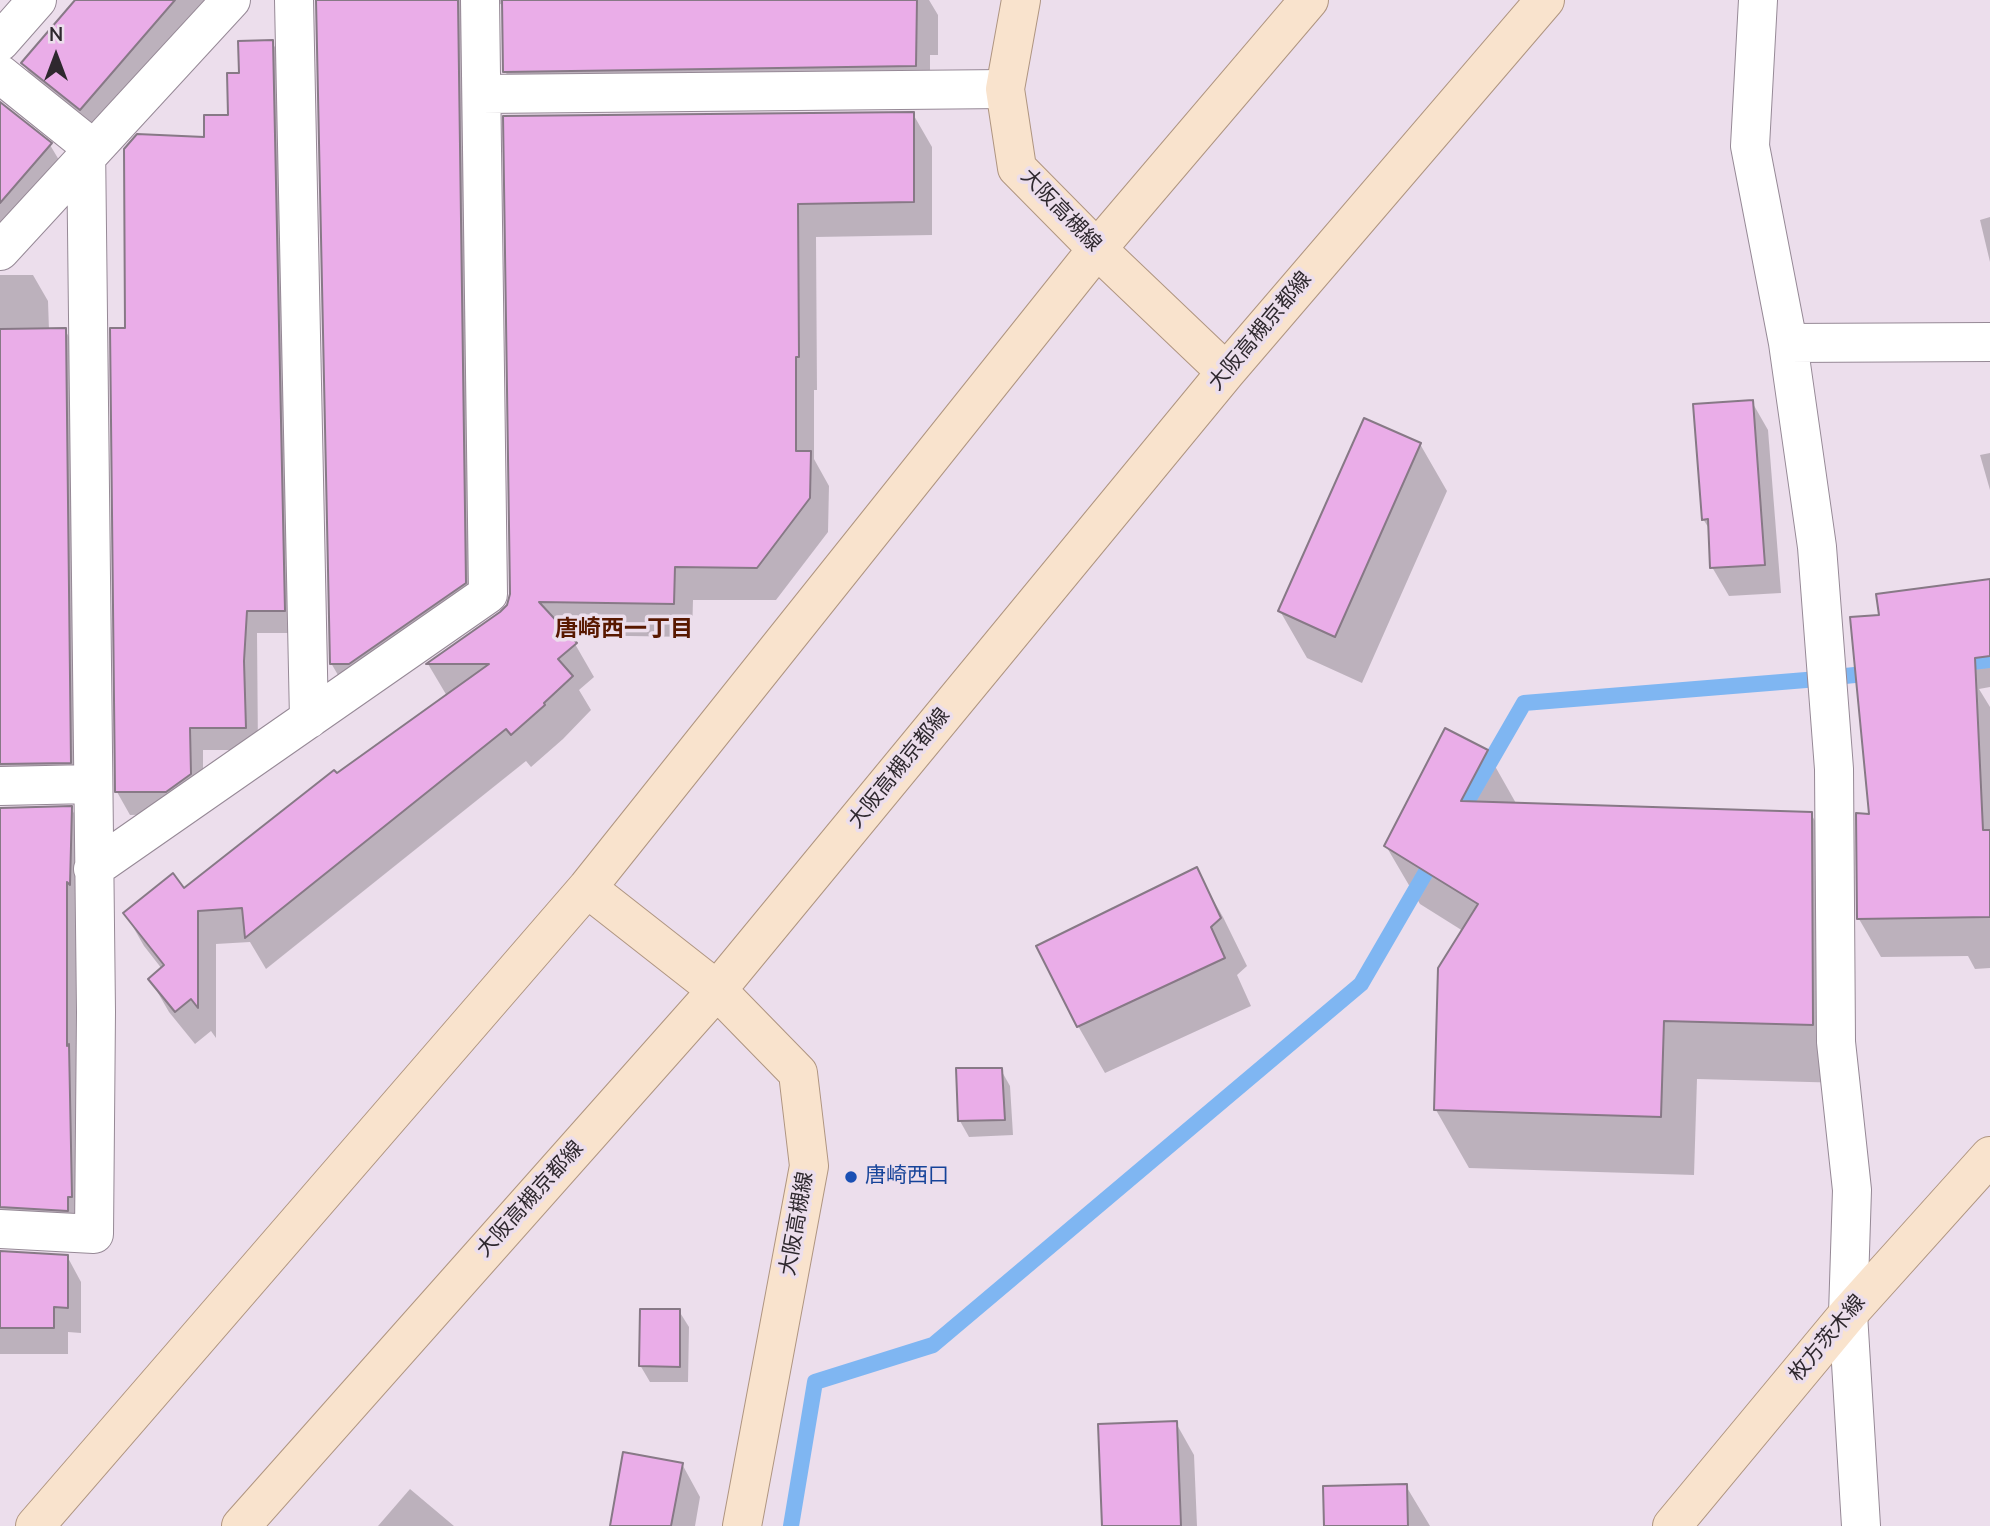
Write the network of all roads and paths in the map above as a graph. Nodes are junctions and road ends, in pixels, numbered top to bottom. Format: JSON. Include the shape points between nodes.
{"nodes":[{"id":1,"x":37,"y":0,"type":"edge"},
{"id":2,"x":231,"y":0,"type":"edge"},
{"id":3,"x":294,"y":0,"type":"edge"},
{"id":4,"x":480,"y":0,"type":"edge"},
{"id":5,"x":1021,"y":0,"type":"edge"},
{"id":6,"x":1309,"y":0,"type":"edge"},
{"id":7,"x":1545,"y":0,"type":"edge"},
{"id":8,"x":1758,"y":0,"type":"edge"},
{"id":9,"x":0,"y":42,"type":"edge"},
{"id":10,"x":0,"y":74,"type":"edge"},
{"id":11,"x":1005,"y":89,"type":"junction"},
{"id":12,"x":482,"y":93,"type":"junction"},
{"id":13,"x":86,"y":160,"type":"junction"},
{"id":14,"x":1097,"y":249,"type":"junction"},
{"id":15,"x":0,"y":251,"type":"edge"},
{"id":16,"x":1990,"y":342,"type":"edge"},
{"id":17,"x":1788,"y":343,"type":"junction"},
{"id":18,"x":1226,"y":372,"type":"junction"},
{"id":19,"x":309,"y":719,"type":"junction"},
{"id":20,"x":91,"y":784,"type":"junction"},
{"id":21,"x":0,"y":786,"type":"edge"},
{"id":22,"x":93,"y":869,"type":"junction"},
{"id":23,"x":587,"y":888,"type":"junction"},
{"id":24,"x":717,"y":990,"type":"junction"},
{"id":25,"x":1990,"y":1156,"type":"edge"},
{"id":26,"x":0,"y":1230,"type":"edge"},
{"id":27,"x":1848,"y":1314,"type":"junction"},
{"id":28,"x":35,"y":1526,"type":"edge"},
{"id":29,"x":241,"y":1526,"type":"edge"},
{"id":30,"x":742,"y":1526,"type":"edge"},
{"id":31,"x":1672,"y":1526,"type":"edge"},
{"id":32,"x":1861,"y":1526,"type":"edge"}],
"edges":[{"from":1,"to":9,"type":"street"},
{"from":2,"to":13,"type":"street"},
{"from":3,"to":19,"type":"street"},
{"from":4,"to":12,"type":"street"},
{"from":5,"to":11,"type":"main road","name":"大阪高槻線"},
{"from":6,"to":14,"type":"main road"},
{"from":7,"to":18,"type":"main road","name":"大阪高槻京都線"},
{"from":8,"to":17,"type":"street","via":[[1750,146]]},
{"from":10,"to":13,"type":"street","via":[[86,143]]},
{"from":11,"to":12,"type":"street"},
{"from":11,"to":14,"type":"main road","name":"大阪高槻線","via":[[1017,168]]},
{"from":12,"to":19,"type":"street","via":[[488,594]]},
{"from":13,"to":15,"type":"street"},
{"from":13,"to":20,"type":"street"},
{"from":14,"to":18,"type":"main road","name":"大阪高槻線"},
{"from":14,"to":23,"type":"main road"},
{"from":16,"to":17,"type":"street"},
{"from":17,"to":27,"type":"street","via":[[1817,547],[1834,769],[1836,1042],[1852,1190]]},
{"from":18,"to":24,"type":"main road","name":"大阪高槻京都線"},
{"from":19,"to":22,"type":"street"},
{"from":20,"to":21,"type":"street"},
{"from":20,"to":22,"type":"street"},
{"from":22,"to":26,"type":"street","via":[[93,1234]]},
{"from":23,"to":24,"type":"main road","name":"大阪高槻線"},
{"from":23,"to":28,"type":"main road"},
{"from":24,"to":29,"type":"main road","name":"大阪高槻京都線"},
{"from":24,"to":30,"type":"main road","name":"大阪高槻線","via":[[798,1073],[809,1166]]},
{"from":25,"to":27,"type":"main road","name":"枚方茨木線"},
{"from":27,"to":31,"type":"main road","name":"枚方茨木線"},
{"from":27,"to":32,"type":"street"}]}
